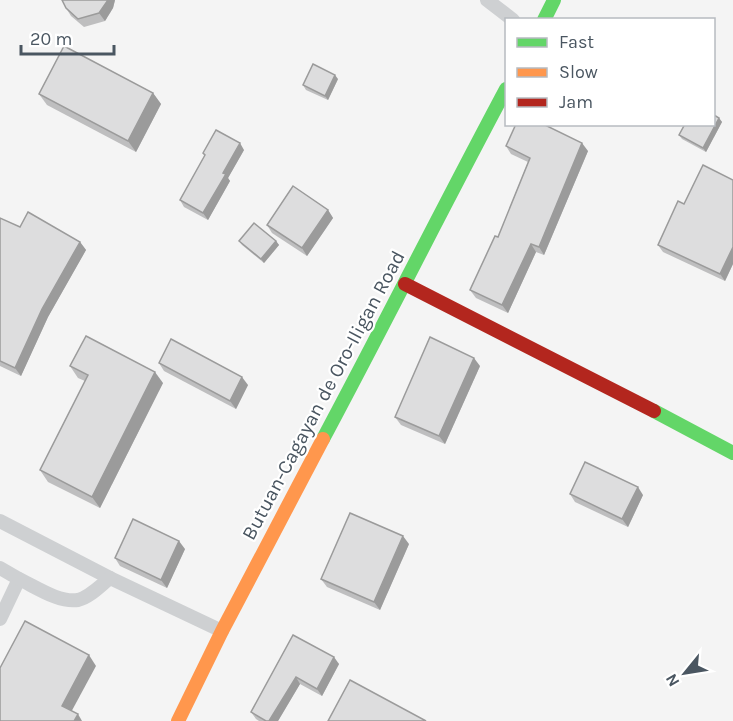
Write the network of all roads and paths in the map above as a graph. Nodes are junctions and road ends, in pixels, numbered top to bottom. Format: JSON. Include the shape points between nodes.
{"nodes":[{"id":1,"x":487,"y":0,"type":"edge"},
{"id":2,"x":554,"y":0,"type":"edge"},
{"id":3,"x":510,"y":18,"type":"edge"},
{"id":4,"x":545,"y":18,"type":"edge"},
{"id":5,"x":505,"y":93,"type":"edge"},
{"id":6,"x":405,"y":284,"type":"junction"},
{"id":7,"x":733,"y":453,"type":"edge"},
{"id":8,"x":0,"y":521,"type":"edge"},
{"id":9,"x":0,"y":568,"type":"edge"},
{"id":10,"x":110,"y":578,"type":"junction"},
{"id":11,"x":19,"y":579,"type":"junction"},
{"id":12,"x":0,"y":619,"type":"edge"},
{"id":13,"x":222,"y":631,"type":"junction"},
{"id":14,"x":178,"y":721,"type":"edge"}],
"edges":[{"from":1,"to":3,"type":"lane"},
{"from":2,"to":4,"type":"main road"},
{"from":5,"to":6,"type":"main road","name":"Butuan-Cagayan de Oro-Iligan Road"},
{"from":6,"to":7,"type":"main road"},
{"from":6,"to":13,"type":"main road","name":"Butuan-Cagayan de Oro-Iligan Road"},
{"from":8,"to":10,"type":"lane"},
{"from":9,"to":11,"type":"lane"},
{"from":10,"to":11,"type":"lane","via":[[78,600],[59,598]]},
{"from":10,"to":13,"type":"lane"},
{"from":11,"to":12,"type":"lane"},
{"from":13,"to":14,"type":"main road","name":"Butuan-Cagayan de Oro-Iligan Road"}]}
